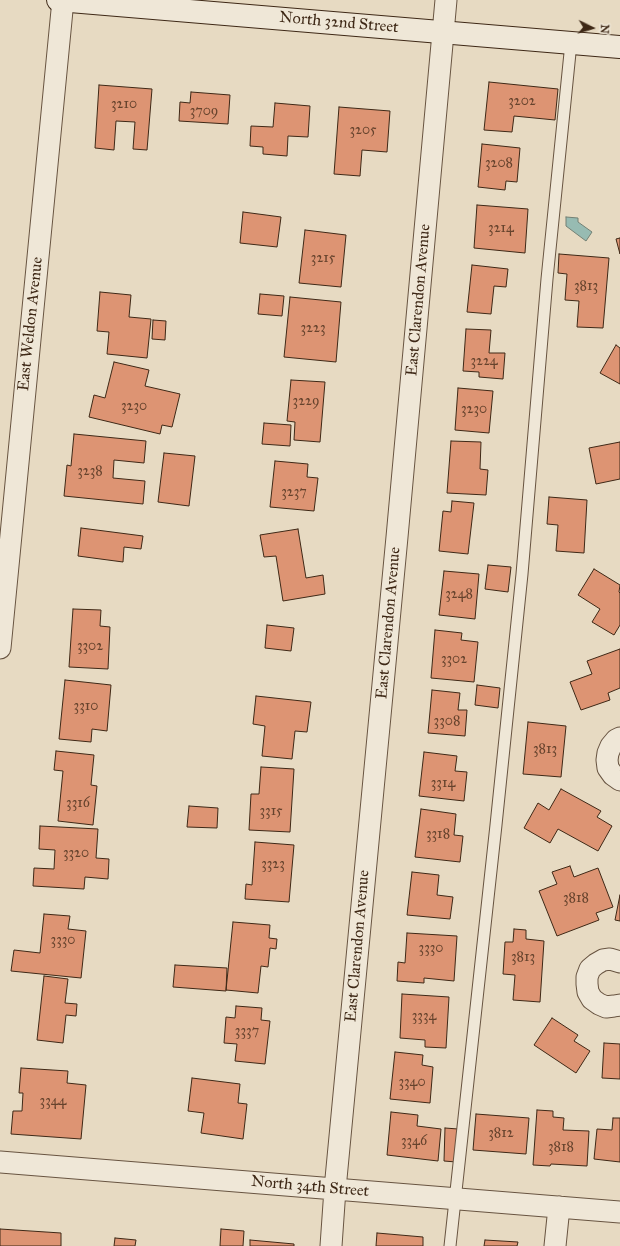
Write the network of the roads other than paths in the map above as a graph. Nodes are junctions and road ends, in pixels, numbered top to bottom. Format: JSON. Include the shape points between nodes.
{"nodes":[{"id":1,"x":58,"y":0,"type":"edge"},
{"id":2,"x":63,"y":0,"type":"edge"},
{"id":3,"x":446,"y":0,"type":"edge"},
{"id":4,"x":157,"y":4,"type":"edge"},
{"id":5,"x":443,"y":32,"type":"junction"},
{"id":6,"x":571,"y":43,"type":"junction"},
{"id":7,"x":620,"y":47,"type":"edge"},
{"id":8,"x":0,"y":648,"type":"edge"},
{"id":9,"x":620,"y":738,"type":"edge"},
{"id":10,"x":620,"y":780,"type":"edge"},
{"id":11,"x":620,"y":962,"type":"edge"},
{"id":12,"x":620,"y":1004,"type":"edge"},
{"id":13,"x":0,"y":1162,"type":"edge"},
{"id":14,"x":335,"y":1189,"type":"junction"},
{"id":15,"x":456,"y":1199,"type":"junction"},
{"id":16,"x":559,"y":1207,"type":"junction"},
{"id":17,"x":620,"y":1212,"type":"edge"},
{"id":18,"x":331,"y":1246,"type":"edge"},
{"id":19,"x":450,"y":1246,"type":"edge"},
{"id":20,"x":555,"y":1246,"type":"edge"}],
"edges":[{"from":1,"to":2,"type":"main road","name":"North 32nd Street"},
{"from":2,"to":4,"type":"main road","name":"North 32nd Street"},
{"from":2,"to":8,"type":"street","name":"East Weldon Avenue"},
{"from":3,"to":5,"type":"street","name":"East Clarendon Avenue"},
{"from":4,"to":5,"type":"main road","name":"North 32nd Street"},
{"from":5,"to":6,"type":"main road","name":"North 32nd Street"},
{"from":5,"to":14,"type":"street","name":"East Clarendon Avenue"},
{"from":6,"to":7,"type":"main road","name":"North 32nd Street"},
{"from":6,"to":15,"type":"lane","via":[[547,279],[522,574]]},
{"from":9,"to":10,"type":"street","via":[[611,746],[607,760],[612,775]]},
{"from":11,"to":12,"type":"street","via":[[603,960],[590,969],[587,977],[588,992],[598,1004],[606,1007]]},
{"from":13,"to":14,"type":"street","name":"North 34th Street"},
{"from":14,"to":15,"type":"street","name":"North 34th Street"},
{"from":14,"to":18,"type":"street","name":"East Clarendon Avenue"},
{"from":15,"to":16,"type":"street","name":"North 34th Street"},
{"from":15,"to":19,"type":"lane"},
{"from":16,"to":17,"type":"street","name":"North 34th Street"},
{"from":16,"to":20,"type":"street"}]}
